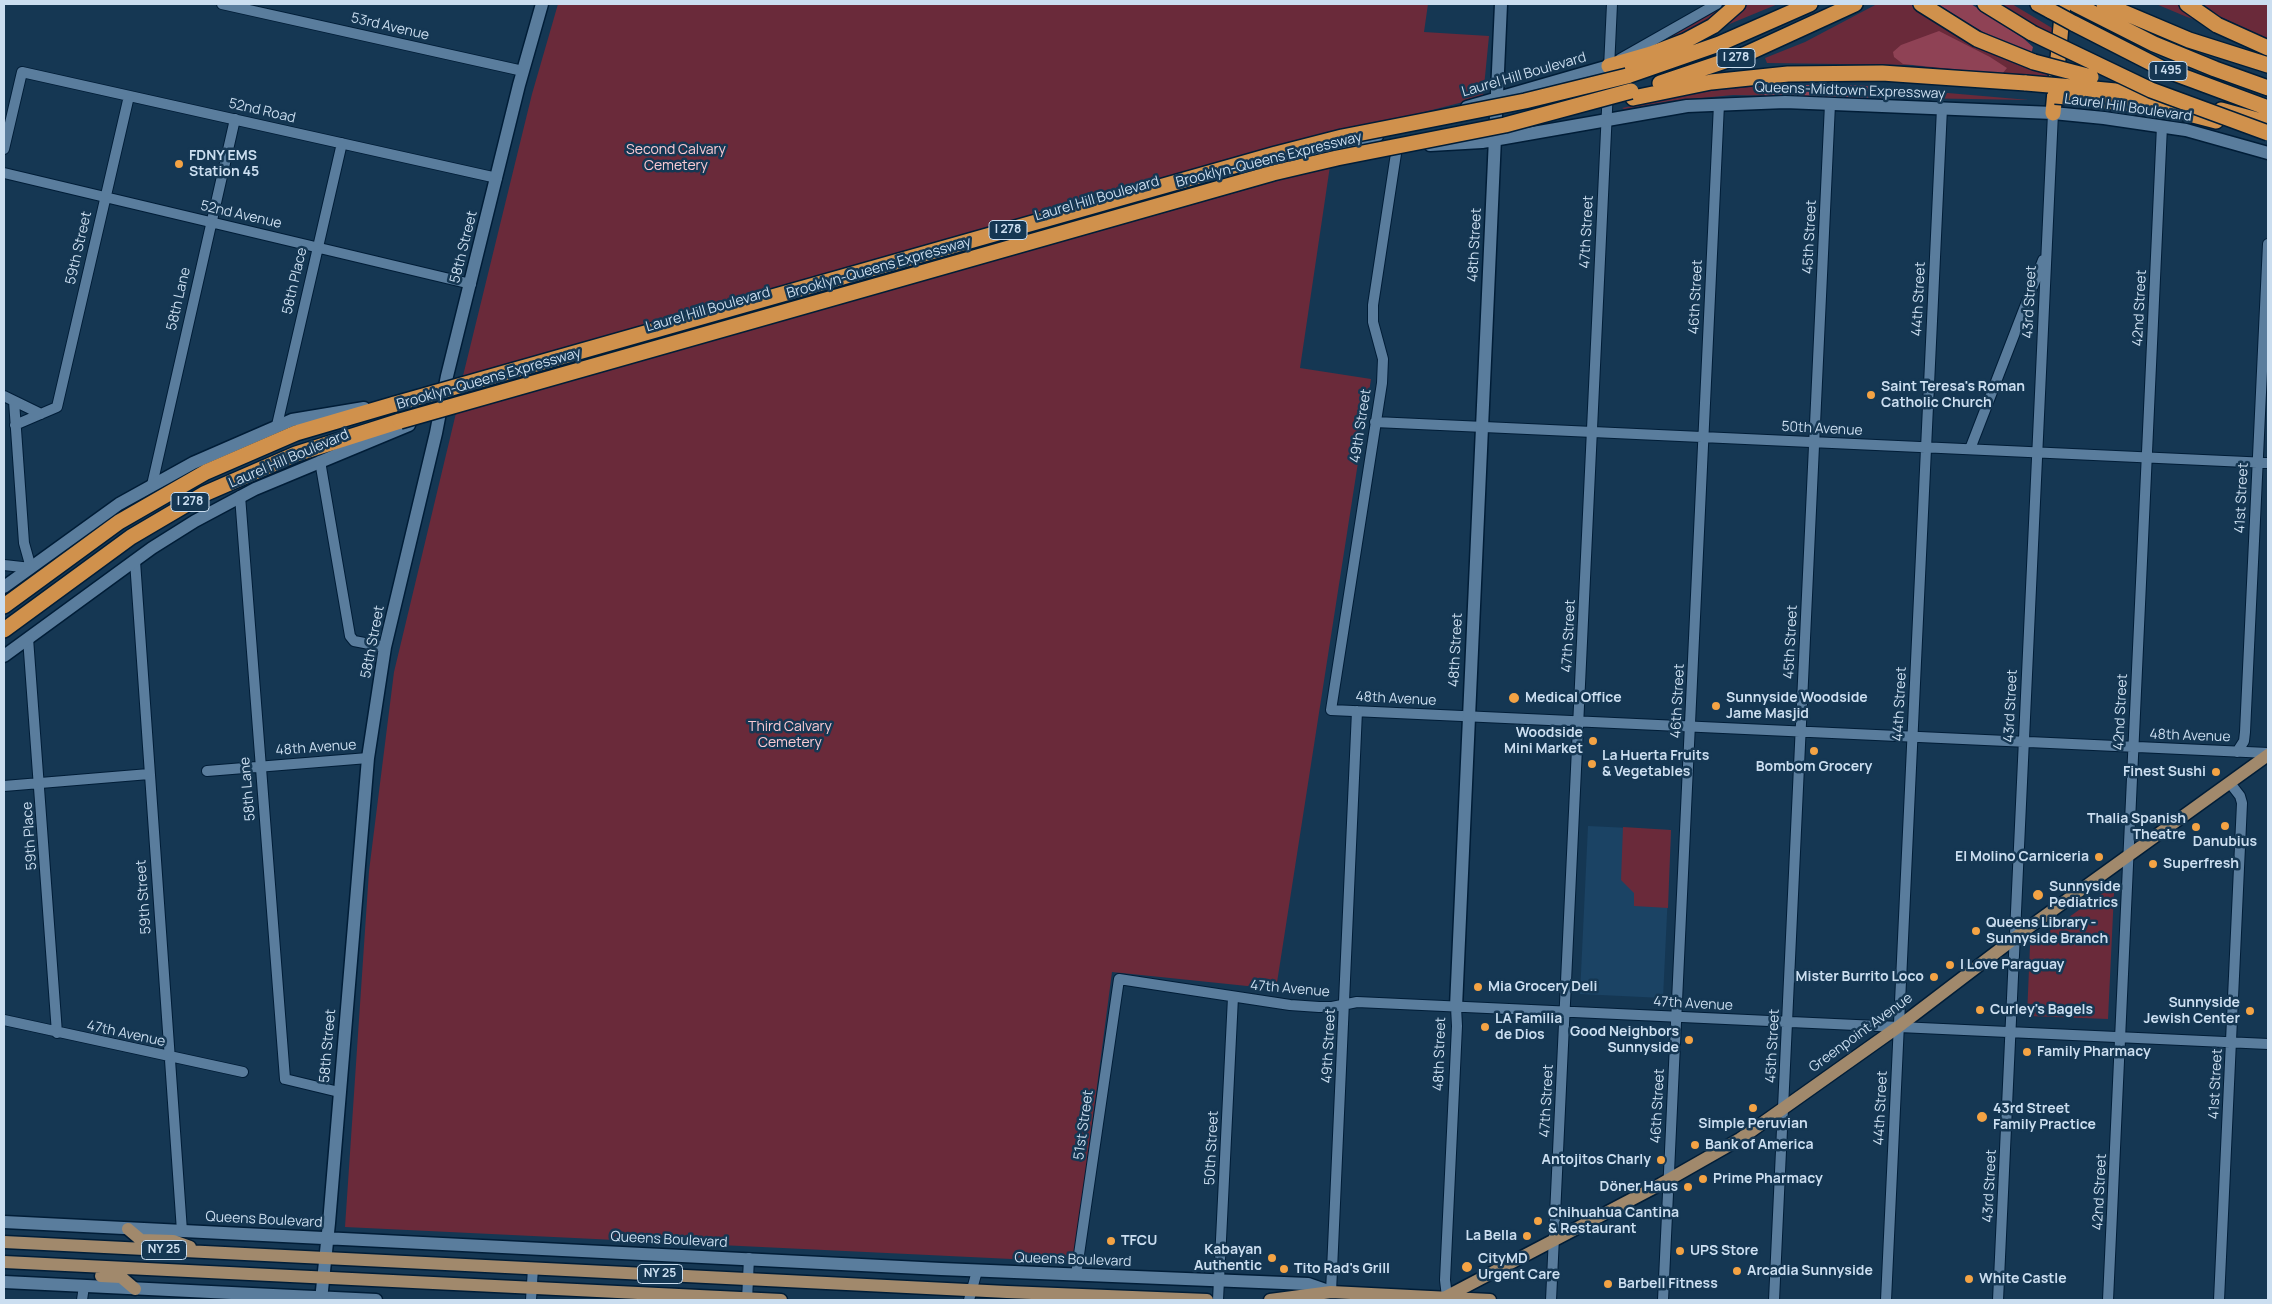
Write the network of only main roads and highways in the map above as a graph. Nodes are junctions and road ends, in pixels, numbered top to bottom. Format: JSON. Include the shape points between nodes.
{"nodes":[{"id":1,"x":542,"y":4,"type":"edge"},
{"id":2,"x":1501,"y":4,"type":"edge"},
{"id":3,"x":1738,"y":4,"type":"edge"},
{"id":4,"x":1810,"y":4,"type":"edge"},
{"id":5,"x":1855,"y":4,"type":"edge"},
{"id":6,"x":1921,"y":4,"type":"edge"},
{"id":7,"x":1985,"y":4,"type":"edge"},
{"id":8,"x":2075,"y":4,"type":"edge"},
{"id":9,"x":2104,"y":4,"type":"edge"},
{"id":10,"x":2125,"y":4,"type":"edge"},
{"id":11,"x":2187,"y":4,"type":"edge"},
{"id":12,"x":2051,"y":6,"type":"edge"},
{"id":13,"x":2268,"y":48,"type":"edge"},
{"id":14,"x":2268,"y":57,"type":"edge"},
{"id":15,"x":2268,"y":65,"type":"edge"},
{"id":16,"x":1609,"y":66,"type":"joint"},
{"id":17,"x":2085,"y":88,"type":"junction"},
{"id":18,"x":2268,"y":88,"type":"edge"},
{"id":19,"x":1632,"y":95,"type":"junction"},
{"id":20,"x":1496,"y":98,"type":"junction"},
{"id":21,"x":2268,"y":108,"type":"edge"},
{"id":22,"x":1981,"y":110,"type":"joint"},
{"id":23,"x":2053,"y":113,"type":"junction"},
{"id":24,"x":2268,"y":123,"type":"edge"},
{"id":25,"x":2268,"y":133,"type":"edge"},
{"id":26,"x":2268,"y":138,"type":"edge"},
{"id":27,"x":1494,"y":140,"type":"junction"},
{"id":28,"x":1328,"y":151,"type":"junction"},
{"id":29,"x":2268,"y":153,"type":"edge"},
{"id":30,"x":443,"y":401,"type":"junction"},
{"id":31,"x":4,"y":587,"type":"edge"},
{"id":32,"x":4,"y":606,"type":"edge"},
{"id":33,"x":4,"y":630,"type":"edge"},
{"id":34,"x":4,"y":656,"type":"edge"},
{"id":35,"x":2268,"y":754,"type":"edge"},
{"id":36,"x":1456,"y":1007,"type":"road end"},
{"id":37,"x":4,"y":1222,"type":"edge"},
{"id":38,"x":128,"y":1229,"type":"junction"},
{"id":39,"x":328,"y":1238,"type":"junction"},
{"id":40,"x":4,"y":1242,"type":"edge"},
{"id":41,"x":207,"y":1252,"type":"junction"},
{"id":42,"x":325,"y":1258,"type":"junction"},
{"id":43,"x":4,"y":1262,"type":"edge"},
{"id":44,"x":50,"y":1265,"type":"junction"},
{"id":45,"x":323,"y":1278,"type":"junction"},
{"id":46,"x":4,"y":1282,"type":"edge"},
{"id":47,"x":135,"y":1288,"type":"junction"},
{"id":48,"x":1331,"y":1292,"type":"junction"},
{"id":49,"x":531,"y":1294,"type":"edge"},
{"id":50,"x":970,"y":1295,"type":"edge"},
{"id":51,"x":321,"y":1299,"type":"edge"},
{"id":52,"x":747,"y":1299,"type":"edge"},
{"id":53,"x":1443,"y":1299,"type":"edge"},
{"id":54,"x":376,"y":1300,"type":"edge"},
{"id":55,"x":781,"y":1300,"type":"edge"},
{"id":56,"x":1207,"y":1300,"type":"edge"},
{"id":57,"x":1270,"y":1300,"type":"edge"},
{"id":58,"x":1490,"y":1300,"type":"edge"}],
"edges":[{"from":1,"to":30,"type":"main road","name":"58th Street"},
{"from":2,"to":20,"type":"main road","name":"48th Street"},
{"from":3,"to":16,"type":"highway","via":[[1713,26],[1684,41]]},
{"from":4,"to":32,"type":"highway","name":"Brooklyn-Queens Expressway","number":"I 278","bridge":true,"via":[[1726,42],[1627,76],[1509,105],[1276,154],[296,434],[206,472],[119,522]]},
{"from":5,"to":19,"type":"highway","number":"I 278","via":[[1728,61]]},
{"from":6,"to":17,"type":"highway","bridge":true,"via":[[1977,39],[2034,62]]},
{"from":7,"to":25,"type":"highway","bridge":true,"via":[[2032,33],[2151,90]]},
{"from":8,"to":18,"type":"highway","number":"I 495","via":[[2154,44]]},
{"from":9,"to":15,"type":"highway","via":[[2188,40]]},
{"from":10,"to":14,"type":"highway","via":[[2195,34]]},
{"from":11,"to":13,"type":"highway","via":[[2217,25]]},
{"from":12,"to":21,"type":"highway","number":"I 495","bridge":true,"via":[[2073,24],[2163,69]]},
{"from":12,"to":23,"type":"highway"},
{"from":16,"to":20,"type":"main road","name":"Laurel Hill Boulevard"},
{"from":17,"to":19,"type":"highway","bridge":true,"via":[[2025,88],[1882,73],[1796,74],[1748,77]]},
{"from":17,"to":24,"type":"highway","via":[[2129,91],[2209,106]]},
{"from":17,"to":26,"type":"highway","via":[[2186,112]]},
{"from":19,"to":33,"type":"highway","name":"Brooklyn-Queens Expressway","number":"I 278","bridge":true,"via":[[1273,173],[400,421],[296,454],[210,491],[131,537]]},
{"from":20,"to":27,"type":"main road","name":"48th Street"},
{"from":20,"to":28,"type":"main road","name":"Laurel Hill Boulevard"},
{"from":22,"to":23,"type":"main road","name":"Laurel Hill Boulevard"},
{"from":22,"to":27,"type":"main road","name":"Queens-Midtown Expressway","via":[[1770,102],[1719,104],[1673,108]]},
{"from":23,"to":29,"type":"main road","name":"Laurel Hill Boulevard","via":[[2162,126]]},
{"from":27,"to":28,"type":"main road","name":"Laurel Hill Boulevard"},
{"from":27,"to":36,"type":"main road","name":"48th Street"},
{"from":28,"to":30,"type":"main road","name":"Laurel Hill Boulevard"},
{"from":30,"to":31,"type":"main road","name":"Laurel Hill Boulevard","via":[[429,398],[311,415],[225,447],[105,513]]},
{"from":30,"to":34,"type":"main road","name":"Laurel Hill Boulevard","via":[[422,419],[240,496],[195,521],[135,560]]},
{"from":30,"to":39,"type":"main road","name":"58th Street","via":[[386,647],[368,758]]},
{"from":35,"to":53,"type":"main road","name":"Greenpoint Avenue","via":[[1898,1027],[1727,1147]]},
{"from":37,"to":38,"type":"main road","name":"Queens Boulevard"},
{"from":38,"to":39,"type":"main road","name":"Queens Boulevard"},
{"from":38,"to":41,"type":"main road","via":[[140,1240],[174,1242]]},
{"from":39,"to":42,"type":"main road","name":"58th Street"},
{"from":39,"to":48,"type":"main road","name":"Queens Boulevard","via":[[977,1271],[1308,1284]]},
{"from":40,"to":41,"type":"main road","number":"NY 25"},
{"from":41,"to":42,"type":"main road","number":"NY 25"},
{"from":42,"to":45,"type":"main road","name":"58th Street"},
{"from":42,"to":50,"type":"main road","number":"NY 25","via":[[748,1278]]},
{"from":43,"to":44,"type":"main road","number":"NY 25"},
{"from":44,"to":45,"type":"main road","number":"NY 25"},
{"from":44,"to":47,"type":"main road","via":[[86,1275],[121,1277]]},
{"from":45,"to":49,"type":"main road","number":"NY 25"},
{"from":45,"to":51,"type":"main road","name":"58th Street"},
{"from":46,"to":47,"type":"main road"},
{"from":47,"to":51,"type":"main road"},
{"from":48,"to":53,"type":"main road","name":"Queens Boulevard"},
{"from":48,"to":57,"type":"main road","name":"Queens Boulevard"},
{"from":49,"to":52,"type":"main road","number":"NY 25"},
{"from":50,"to":56,"type":"main road","number":"NY 25"},
{"from":51,"to":54,"type":"main road"},
{"from":52,"to":55,"type":"main road","number":"NY 25"},
{"from":53,"to":58,"type":"main road","name":"Queens Boulevard"}]}
